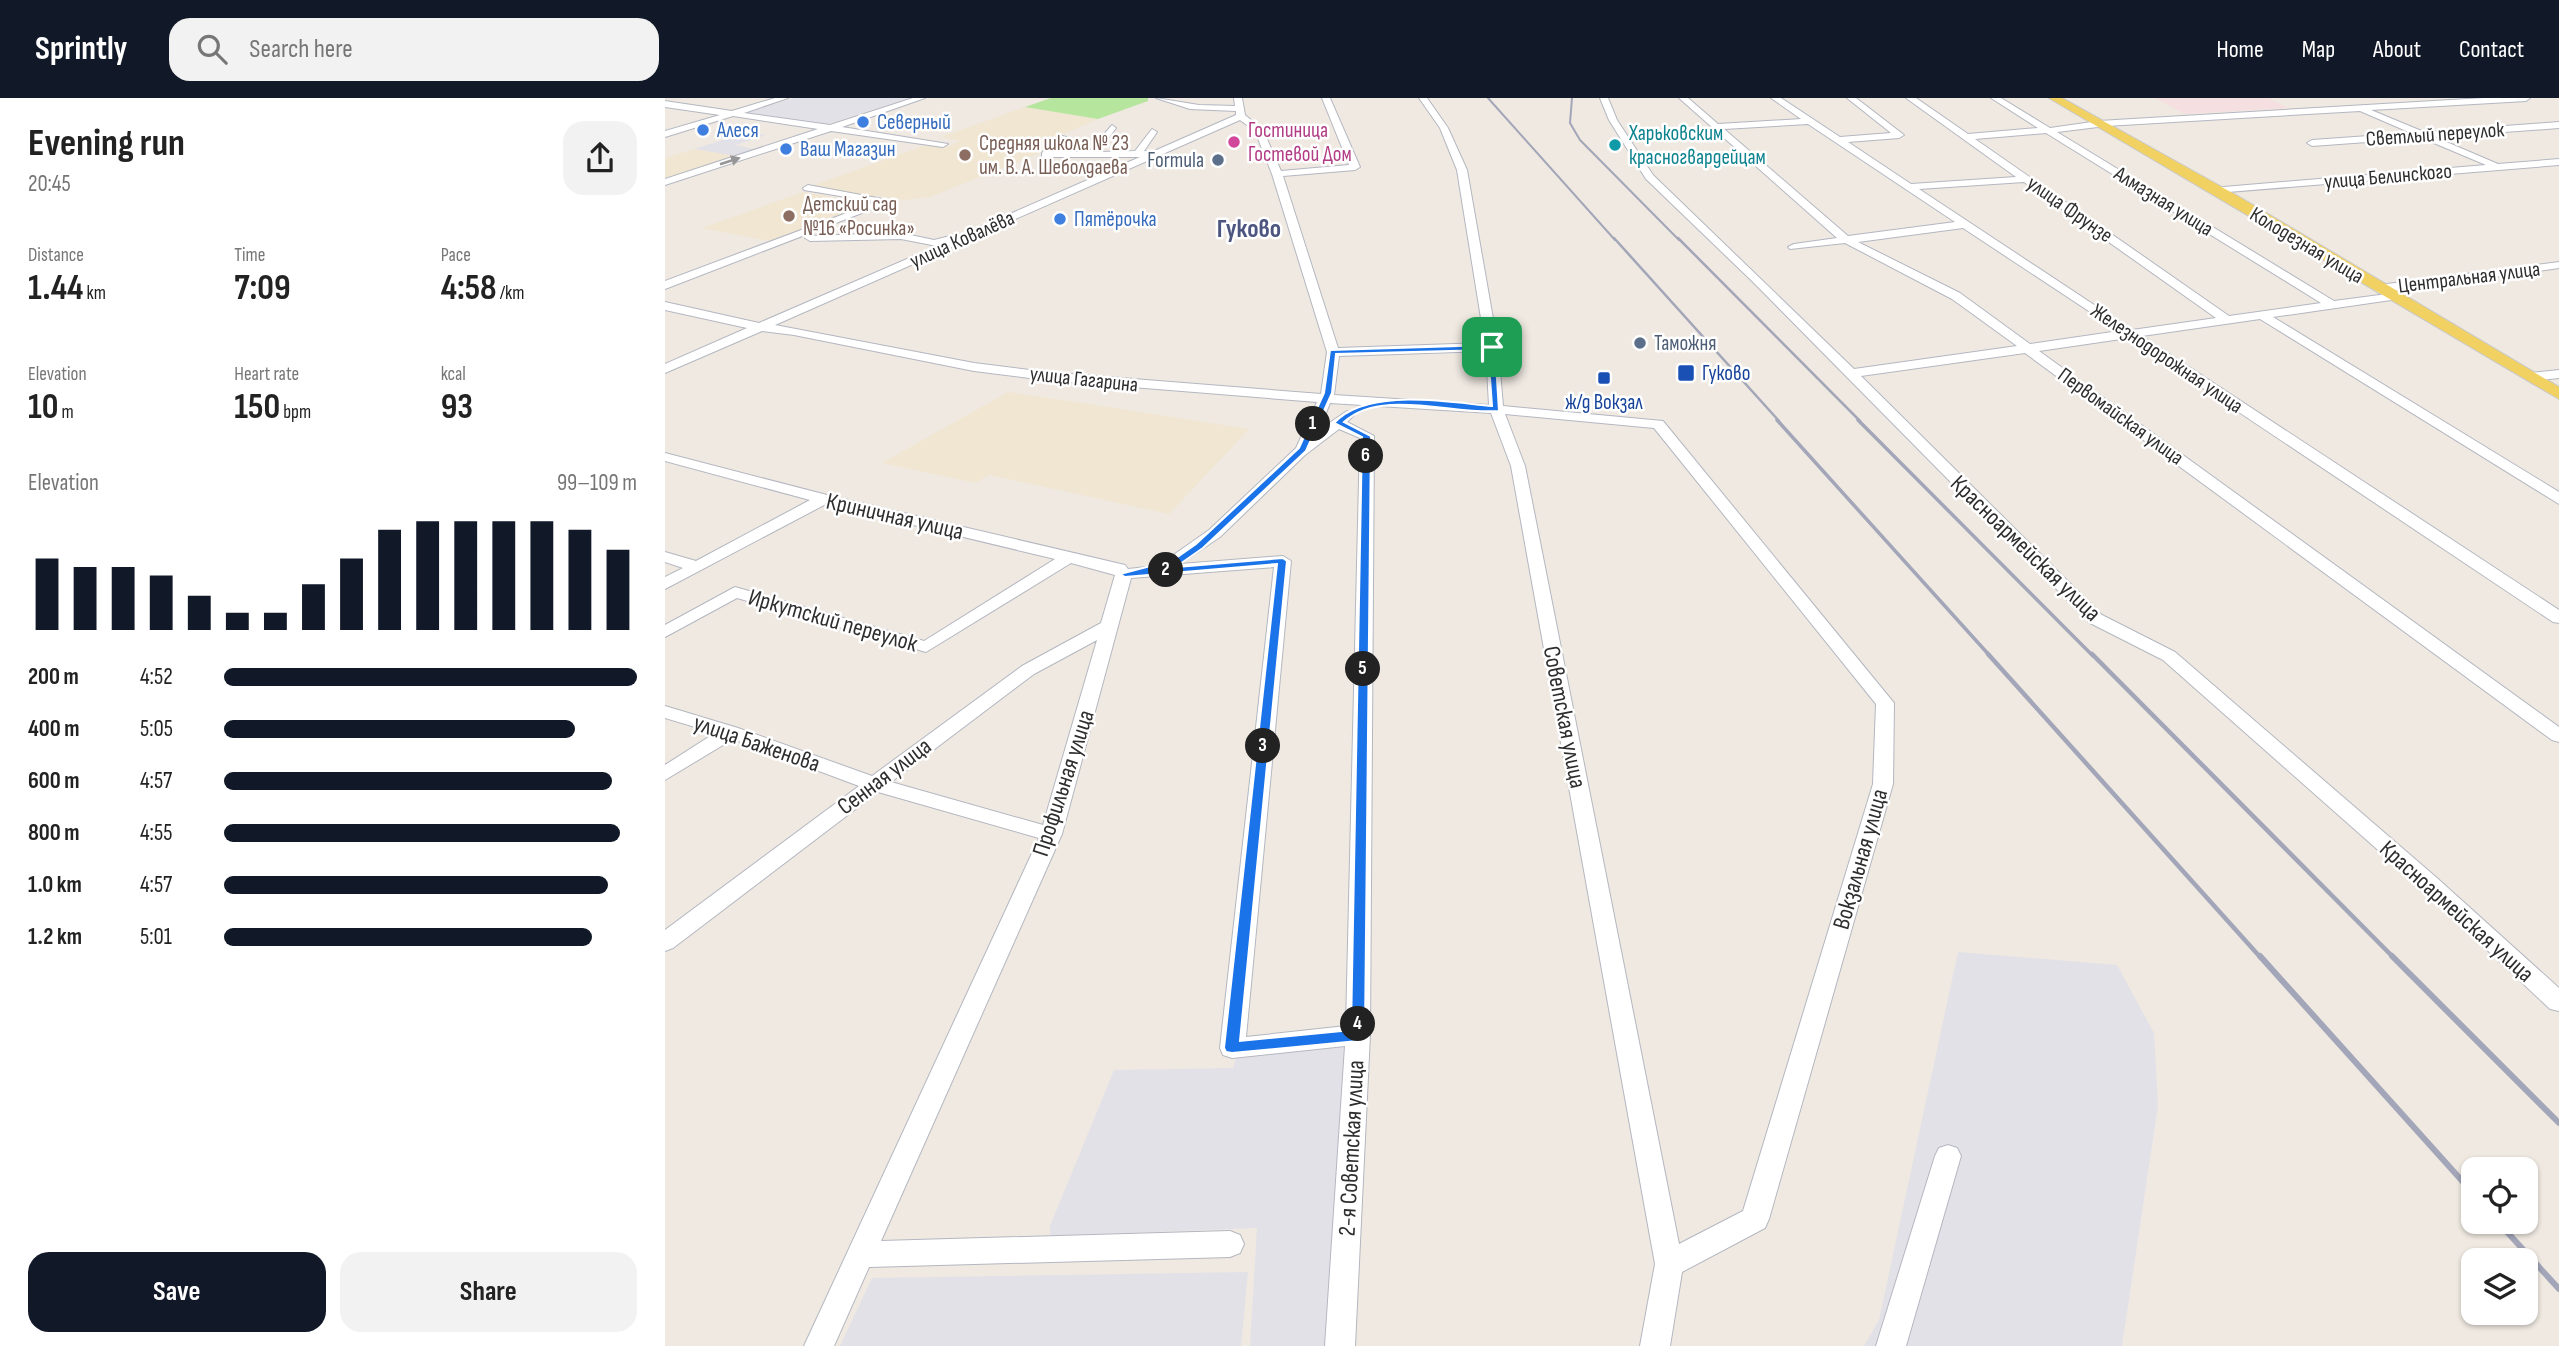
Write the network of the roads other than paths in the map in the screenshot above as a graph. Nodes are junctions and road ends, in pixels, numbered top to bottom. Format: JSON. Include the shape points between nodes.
{"nodes":[{"id":1,"x":785,"y":98,"type":"edge"},
{"id":2,"x":921,"y":98,"type":"edge"},
{"id":3,"x":1160,"y":98,"type":"edge"},
{"id":4,"x":1325,"y":98,"type":"edge"},
{"id":5,"x":1423,"y":98,"type":"edge"},
{"id":6,"x":1604,"y":98,"type":"edge"},
{"id":7,"x":1683,"y":98,"type":"edge"},
{"id":8,"x":1775,"y":98,"type":"edge"},
{"id":9,"x":1851,"y":98,"type":"edge"},
{"id":10,"x":1910,"y":98,"type":"edge"},
{"id":11,"x":1995,"y":98,"type":"edge"},
{"id":12,"x":2054,"y":98,"type":"edge"},
{"id":13,"x":2337,"y":98,"type":"edge"},
{"id":14,"x":2431,"y":98,"type":"edge"},
{"id":15,"x":2520,"y":98,"type":"edge"},
{"id":16,"x":2526,"y":98,"type":"edge"},
{"id":17,"x":2444,"y":103,"type":"junction"},
{"id":18,"x":665,"y":104,"type":"edge"},
{"id":19,"x":1240,"y":107,"type":"edge"},
{"id":20,"x":2361,"y":108,"type":"junction"},
{"id":21,"x":731,"y":114,"type":"junction"},
{"id":22,"x":1811,"y":121,"type":"junction"},
{"id":23,"x":2100,"y":125,"type":"junction"},
{"id":24,"x":2559,"y":125,"type":"edge"},
{"id":25,"x":1718,"y":127,"type":"junction"},
{"id":26,"x":828,"y":128,"type":"junction"},
{"id":27,"x":1112,"y":128,"type":"dead end"},
{"id":28,"x":2048,"y":130,"type":"junction"},
{"id":29,"x":1153,"y":132,"type":"dead end"},
{"id":30,"x":665,"y":134,"type":"edge"},
{"id":31,"x":2422,"y":135,"type":"junction"},
{"id":32,"x":1061,"y":136,"type":"dead end"},
{"id":33,"x":1966,"y":137,"type":"junction"},
{"id":34,"x":1840,"y":140,"type":"junction"},
{"id":35,"x":2312,"y":143,"type":"dead end"},
{"id":36,"x":943,"y":144,"type":"dead end"},
{"id":37,"x":1157,"y":153,"type":"junction"},
{"id":38,"x":1138,"y":154,"type":"junction"},
{"id":39,"x":1091,"y":155,"type":"junction"},
{"id":40,"x":2559,"y":162,"type":"edge"},
{"id":41,"x":2498,"y":167,"type":"junction"},
{"id":42,"x":1277,"y":174,"type":"junction"},
{"id":43,"x":2027,"y":180,"type":"junction"},
{"id":44,"x":665,"y":182,"type":"edge"},
{"id":45,"x":1909,"y":187,"type":"junction"},
{"id":46,"x":808,"y":188,"type":"dead end"},
{"id":47,"x":2216,"y":190,"type":"junction"},
{"id":48,"x":1966,"y":224,"type":"junction"},
{"id":49,"x":972,"y":235,"type":"junction"},
{"id":50,"x":795,"y":238,"type":"junction"},
{"id":51,"x":1848,"y":240,"type":"junction"},
{"id":52,"x":1794,"y":247,"type":"dead end"},
{"id":53,"x":2559,"y":265,"type":"edge"},
{"id":54,"x":665,"y":285,"type":"edge"},
{"id":55,"x":2385,"y":293,"type":"junction"},
{"id":56,"x":665,"y":301,"type":"edge"},
{"id":57,"x":2333,"y":305,"type":"junction"},
{"id":58,"x":665,"y":306,"type":"edge"},
{"id":59,"x":2264,"y":316,"type":"junction"},
{"id":60,"x":2229,"y":321,"type":"junction"},
{"id":61,"x":764,"y":325,"type":"junction"},
{"id":62,"x":2131,"y":335,"type":"junction"},
{"id":63,"x":1492,"y":347,"type":"junction"},
{"id":64,"x":2029,"y":348,"type":"junction"},
{"id":65,"x":1333,"y":352,"type":"junction"},
{"id":66,"x":665,"y":369,"type":"edge"},
{"id":67,"x":1850,"y":374,"type":"junction"},
{"id":68,"x":2559,"y":374,"type":"edge"},
{"id":69,"x":2531,"y":377,"type":"junction"},
{"id":70,"x":2559,"y":394,"type":"edge"},
{"id":71,"x":1325,"y":399,"type":"junction"},
{"id":72,"x":1377,"y":403,"type":"junction"},
{"id":73,"x":1496,"y":409,"type":"junction"},
{"id":74,"x":1338,"y":423,"type":"junction"},
{"id":75,"x":1303,"y":449,"type":"junction"},
{"id":76,"x":665,"y":457,"type":"edge"},
{"id":77,"x":824,"y":499,"type":"junction"},
{"id":78,"x":2559,"y":499,"type":"edge"},
{"id":79,"x":665,"y":557,"type":"edge"},
{"id":80,"x":1069,"y":557,"type":"junction"},
{"id":81,"x":698,"y":567,"type":"junction"},
{"id":82,"x":1125,"y":574,"type":"junction"},
{"id":83,"x":665,"y":584,"type":"edge"},
{"id":84,"x":2559,"y":618,"type":"edge"},
{"id":85,"x":1111,"y":625,"type":"junction"},
{"id":86,"x":665,"y":632,"type":"edge"},
{"id":87,"x":665,"y":712,"type":"edge"},
{"id":88,"x":731,"y":733,"type":"junction"},
{"id":89,"x":2559,"y":736,"type":"edge"},
{"id":90,"x":665,"y":774,"type":"edge"},
{"id":91,"x":873,"y":784,"type":"junction"},
{"id":92,"x":1051,"y":834,"type":"junction"},
{"id":93,"x":665,"y":942,"type":"edge"},
{"id":94,"x":2559,"y":1002,"type":"edge"},
{"id":95,"x":1358,"y":1035,"type":"junction"},
{"id":96,"x":1948,"y":1156,"type":"dead end"},
{"id":97,"x":1230,"y":1244,"type":"dead end"},
{"id":98,"x":863,"y":1254,"type":"junction"},
{"id":99,"x":1669,"y":1264,"type":"junction"},
{"id":100,"x":819,"y":1346,"type":"edge"},
{"id":101,"x":1340,"y":1346,"type":"edge"},
{"id":102,"x":1655,"y":1346,"type":"edge"},
{"id":103,"x":1891,"y":1346,"type":"edge"}],
"edges":[{"from":1,"to":21,"type":"street"},
{"from":2,"to":26,"type":"street"},
{"from":3,"to":19,"type":"street","via":[[1188,108]]},
{"from":4,"to":42,"type":"street","via":[[1355,167]]},
{"from":5,"to":63,"type":"street","name":"Советская улица","via":[[1444,128],[1462,170]]},
{"from":6,"to":67,"type":"street","name":"Красноармейская улица","via":[[1649,177]]},
{"from":7,"to":25,"type":"street","name":"Первомайская улица"},
{"from":8,"to":22,"type":"street","name":"Железнодорожная улица"},
{"from":9,"to":34,"type":"street","via":[[1899,135]]},
{"from":10,"to":33,"type":"street","name":"улица Фрунзе"},
{"from":11,"to":28,"type":"street","name":"Алмазная улица"},
{"from":12,"to":23,"type":"main road","name":"Колодезная улица"},
{"from":13,"to":20,"type":"street"},
{"from":14,"to":17,"type":"street"},
{"from":15,"to":16,"type":"street"},
{"from":15,"to":17,"type":"street"},
{"from":17,"to":20,"type":"street"},
{"from":18,"to":21,"type":"street"},
{"from":19,"to":37,"type":"street","name":"улица Ковалёва"},
{"from":19,"to":42,"type":"street","via":[[1259,130]]},
{"from":20,"to":23,"type":"street"},
{"from":20,"to":31,"type":"street"},
{"from":21,"to":26,"type":"street"},
{"from":21,"to":30,"type":"street"},
{"from":22,"to":25,"type":"street"},
{"from":22,"to":34,"type":"street","name":"Железнодорожная улица"},
{"from":23,"to":28,"type":"street"},
{"from":23,"to":47,"type":"main road","name":"Колодезная улица"},
{"from":24,"to":31,"type":"street","name":"Светлый переулок"},
{"from":25,"to":51,"type":"street","name":"Первомайская улица"},
{"from":26,"to":36,"type":"street"},
{"from":44,"to":26,"type":"street","one_way":true},
{"from":27,"to":39,"type":"street"},
{"from":28,"to":33,"type":"street"},
{"from":28,"to":57,"type":"street","name":"Алмазная улица"},
{"from":29,"to":38,"type":"street"},
{"from":31,"to":35,"type":"street","name":"Светлый переулок"},
{"from":31,"to":41,"type":"street"},
{"from":32,"to":39,"type":"street","via":[[1045,155]]},
{"from":33,"to":43,"type":"street","name":"улица Фрунзе"},
{"from":34,"to":45,"type":"street","name":"Железнодорожная улица"},
{"from":37,"to":38,"type":"street"},
{"from":37,"to":49,"type":"street","name":"улица Ковалёва"},
{"from":38,"to":39,"type":"street"},
{"from":40,"to":41,"type":"street","name":"улица Белинского"},
{"from":41,"to":47,"type":"street","name":"улица Белинского"},
{"from":42,"to":65,"type":"street"},
{"from":43,"to":45,"type":"street"},
{"from":43,"to":60,"type":"street","name":"улица Фрунзе"},
{"from":45,"to":48,"type":"street","name":"Железнодорожная улица"},
{"from":46,"to":50,"type":"street","via":[[888,201]]},
{"from":47,"to":55,"type":"main road","name":"Колодезная улица"},
{"from":48,"to":51,"type":"street"},
{"from":48,"to":62,"type":"street","name":"Железнодорожная улица"},
{"from":49,"to":50,"type":"street","via":[[934,243],[901,236]]},
{"from":49,"to":61,"type":"street","name":"улица Ковалёва"},
{"from":50,"to":54,"type":"street"},
{"from":51,"to":52,"type":"street"},
{"from":51,"to":64,"type":"street","name":"Первомайская улица","via":[[1956,296]]},
{"from":53,"to":55,"type":"street","name":"Центральная улица"},
{"from":55,"to":57,"type":"street","name":"Центральная улица"},
{"from":55,"to":69,"type":"main road","name":"Колодезная улица"},
{"from":56,"to":61,"type":"street","name":"улица Гагарина"},
{"from":57,"to":59,"type":"street","name":"Центральная улица"},
{"from":58,"to":61,"type":"street","name":"улица Гагарина"},
{"from":59,"to":60,"type":"street","name":"Центральная улица"},
{"from":59,"to":78,"type":"street"},
{"from":60,"to":62,"type":"street","name":"Центральная улица"},
{"from":61,"to":66,"type":"street","name":"улица Ковалёва"},
{"from":61,"to":71,"type":"street","name":"улица Гагарина","via":[[907,355],[1045,376]]},
{"from":62,"to":64,"type":"street","name":"Центральная улица"},
{"from":62,"to":84,"type":"street","name":"Железнодорожная улица"},
{"from":63,"to":65,"type":"street"},
{"from":63,"to":73,"type":"street","name":"Советская улица"},
{"from":64,"to":67,"type":"street","name":"Центральная улица"},
{"from":64,"to":89,"type":"street","name":"Первомайская улица"},
{"from":65,"to":71,"type":"street"},
{"from":67,"to":94,"type":"street","name":"Красноармейская улица","via":[[2096,619],[2150,642],[2169,656]]},
{"from":68,"to":69,"type":"street"},
{"from":69,"to":70,"type":"main road","name":"Колодезная улица"},
{"from":71,"to":72,"type":"street","name":"улица Гагарина"},
{"from":71,"to":75,"type":"street"},
{"from":72,"to":73,"type":"street","name":"Вокзальная улица"},
{"from":72,"to":74,"type":"street","via":[[1351,411]]},
{"from":73,"to":99,"type":"street","name":"Советская улица","via":[[1518,466]]},
{"from":73,"to":99,"type":"street","name":"Вокзальная улица","via":[[1658,424],[1885,703],[1883,783],[1755,1219]]},
{"from":74,"to":75,"type":"street"},
{"from":74,"to":95,"type":"street","name":"2-я Советская улица","via":[[1367,436]]},
{"from":75,"to":82,"type":"street","via":[[1177,562]]},
{"from":76,"to":77,"type":"street","name":"Криничная улица"},
{"from":77,"to":80,"type":"street","name":"Криничная улица"},
{"from":77,"to":81,"type":"street"},
{"from":79,"to":81,"type":"street"},
{"from":80,"to":82,"type":"street","name":"Криничная улица"},
{"from":80,"to":86,"type":"street","name":"Иркутский переулок","via":[[926,648],[735,592]]},
{"from":81,"to":83,"type":"street"},
{"from":82,"to":85,"type":"street","name":"Профильная улица"},
{"from":82,"to":95,"type":"street","via":[[1283,561],[1232,1048]]},
{"from":85,"to":91,"type":"street","name":"Сенная улица","via":[[1028,670]]},
{"from":85,"to":92,"type":"street","name":"Профильная улица"},
{"from":87,"to":88,"type":"street","name":"улица Баженова"},
{"from":88,"to":90,"type":"street"},
{"from":88,"to":91,"type":"street","name":"улица Баженова"},
{"from":91,"to":92,"type":"street","name":"улица Баженова"},
{"from":91,"to":93,"type":"street","name":"Сенная улица"},
{"from":92,"to":98,"type":"street","name":"Профильная улица"},
{"from":95,"to":101,"type":"street","name":"2-я Советская улица"},
{"from":96,"to":103,"type":"street"},
{"from":97,"to":98,"type":"street"},
{"from":98,"to":100,"type":"street","name":"Профильная улица"},
{"from":99,"to":102,"type":"street","name":"Советская улица"}]}
